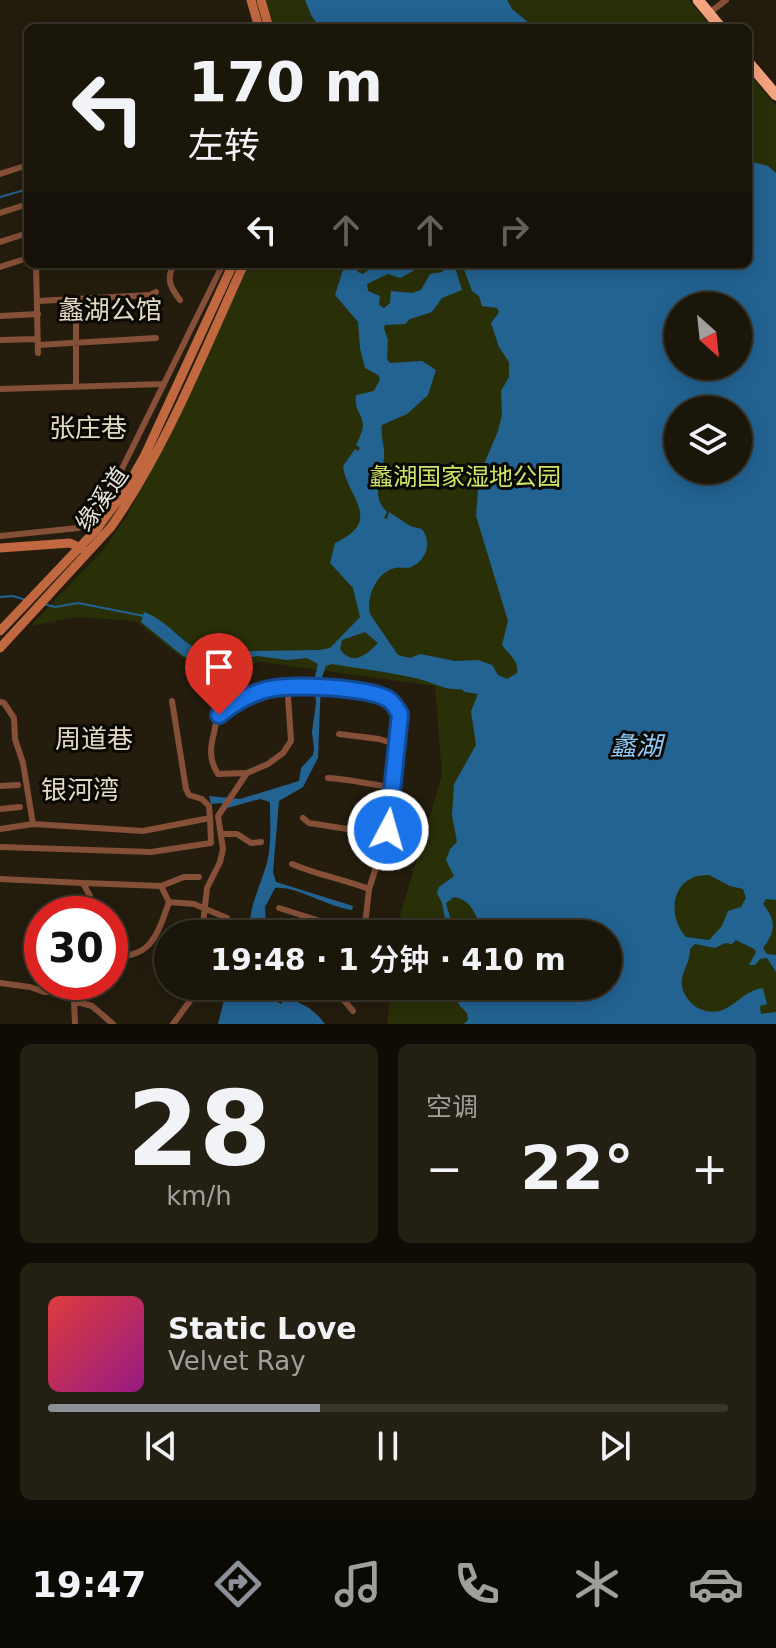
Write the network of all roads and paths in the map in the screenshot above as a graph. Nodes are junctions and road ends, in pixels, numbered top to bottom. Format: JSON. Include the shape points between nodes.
{"nodes":[{"id":1,"x":251,"y":0,"type":"edge"},
{"id":2,"x":261,"y":0,"type":"edge"},
{"id":3,"x":698,"y":0,"type":"edge"},
{"id":4,"x":726,"y":0,"type":"edge"},
{"id":5,"x":709,"y":13,"type":"junction"},
{"id":6,"x":258,"y":24,"type":"edge"},
{"id":7,"x":268,"y":24,"type":"edge"},
{"id":8,"x":718,"y":24,"type":"edge"},
{"id":9,"x":752,"y":67,"type":"edge"},
{"id":10,"x":776,"y":95,"type":"edge"},
{"id":11,"x":24,"y":166,"type":"edge"},
{"id":12,"x":0,"y":174,"type":"edge"},
{"id":13,"x":24,"y":205,"type":"edge"},
{"id":14,"x":0,"y":213,"type":"edge"},
{"id":15,"x":24,"y":234,"type":"edge"},
{"id":16,"x":0,"y":242,"type":"edge"},
{"id":17,"x":24,"y":259,"type":"edge"},
{"id":18,"x":0,"y":267,"type":"edge"},
{"id":19,"x":36,"y":268,"type":"edge"},
{"id":20,"x":172,"y":268,"type":"edge"},
{"id":21,"x":221,"y":268,"type":"edge"},
{"id":22,"x":231,"y":268,"type":"edge"},
{"id":23,"x":242,"y":268,"type":"edge"},
{"id":24,"x":156,"y":292,"type":"dead end"},
{"id":25,"x":76,"y":299,"type":"junction"},
{"id":26,"x":180,"y":300,"type":"dead end"},
{"id":27,"x":38,"y":301,"type":"junction"},
{"id":28,"x":38,"y":314,"type":"junction"},
{"id":29,"x":0,"y":316,"type":"edge"},
{"id":30,"x":156,"y":338,"type":"dead end"},
{"id":31,"x":0,"y":340,"type":"edge"},
{"id":32,"x":77,"y":343,"type":"junction"},
{"id":33,"x":38,"y":345,"type":"junction"},
{"id":34,"x":164,"y":384,"type":"junction"},
{"id":35,"x":76,"y":387,"type":"junction"},
{"id":36,"x":0,"y":389,"type":"edge"},
{"id":37,"x":0,"y":536,"type":"edge"},
{"id":38,"x":0,"y":548,"type":"edge"},
{"id":39,"x":84,"y":549,"type":"junction"},
{"id":40,"x":0,"y":631,"type":"edge"},
{"id":41,"x":0,"y":648,"type":"edge"},
{"id":42,"x":281,"y":688,"type":"junction"},
{"id":43,"x":295,"y":688,"type":"junction"},
{"id":44,"x":288,"y":696,"type":"junction"},
{"id":45,"x":172,"y":701,"type":"dead end"},
{"id":46,"x":0,"y":702,"type":"edge"},
{"id":47,"x":339,"y":734,"type":"dead end"},
{"id":48,"x":398,"y":745,"type":"junction"},
{"id":49,"x":247,"y":773,"type":"junction"},
{"id":50,"x":229,"y":774,"type":"junction"},
{"id":51,"x":328,"y":778,"type":"dead end"},
{"id":52,"x":18,"y":785,"type":"dead end"},
{"id":53,"x":240,"y":785,"type":"junction"},
{"id":54,"x":0,"y":786,"type":"edge"},
{"id":55,"x":393,"y":787,"type":"junction"},
{"id":56,"x":20,"y":807,"type":"dead end"},
{"id":57,"x":0,"y":809,"type":"edge"},
{"id":58,"x":210,"y":818,"type":"junction"},
{"id":59,"x":303,"y":818,"type":"dead end"},
{"id":60,"x":33,"y":824,"type":"junction"},
{"id":61,"x":0,"y":829,"type":"edge"},
{"id":62,"x":221,"y":834,"type":"junction"},
{"id":63,"x":261,"y":842,"type":"dead end"},
{"id":64,"x":384,"y":843,"type":"junction"},
{"id":65,"x":0,"y":847,"type":"edge"},
{"id":66,"x":292,"y":864,"type":"dead end"},
{"id":67,"x":199,"y":877,"type":"dead end"},
{"id":68,"x":0,"y":879,"type":"edge"},
{"id":69,"x":83,"y":883,"type":"junction"},
{"id":70,"x":101,"y":884,"type":"junction"},
{"id":71,"x":161,"y":886,"type":"junction"},
{"id":72,"x":369,"y":889,"type":"junction"},
{"id":73,"x":90,"y":896,"type":"joint"},
{"id":74,"x":169,"y":902,"type":"junction"},
{"id":75,"x":203,"y":908,"type":"junction"},
{"id":76,"x":279,"y":908,"type":"dead end"},
{"id":77,"x":227,"y":918,"type":"dead end"},
{"id":78,"x":203,"y":920,"type":"edge"},
{"id":79,"x":317,"y":920,"type":"edge"},
{"id":80,"x":365,"y":920,"type":"edge"},
{"id":81,"x":128,"y":955,"type":"edge"},
{"id":82,"x":0,"y":983,"type":"edge"},
{"id":83,"x":24,"y":988,"type":"edge"},
{"id":84,"x":191,"y":1000,"type":"edge"},
{"id":85,"x":344,"y":1000,"type":"edge"},
{"id":86,"x":74,"y":1001,"type":"joint"},
{"id":87,"x":353,"y":1011,"type":"dead end"},
{"id":88,"x":75,"y":1024,"type":"edge"},
{"id":89,"x":113,"y":1024,"type":"edge"},
{"id":90,"x":173,"y":1024,"type":"edge"}],
"edges":[{"from":1,"to":6,"type":"main road"},
{"from":2,"to":7,"type":"main road"},
{"from":3,"to":5,"type":"highway"},
{"from":4,"to":5,"type":"street"},
{"from":5,"to":8,"type":"highway"},
{"from":9,"to":10,"type":"highway"},
{"from":11,"to":12,"type":"street"},
{"from":13,"to":14,"type":"street"},
{"from":15,"to":16,"type":"street"},
{"from":17,"to":18,"type":"street"},
{"from":19,"to":27,"type":"street"},
{"from":20,"to":26,"type":"street","via":[[171,289]]},
{"from":21,"to":34,"type":"street"},
{"from":22,"to":39,"type":"main road","name":"缘溪道","via":[[145,455]]},
{"from":23,"to":39,"type":"main road","name":"缘溪道","via":[[154,458],[125,507]]},
{"from":24,"to":25,"type":"street"},
{"from":25,"to":27,"type":"street"},
{"from":25,"to":32,"type":"street"},
{"from":27,"to":28,"type":"street"},
{"from":28,"to":29,"type":"street"},
{"from":28,"to":33,"type":"street"},
{"from":30,"to":32,"type":"street"},
{"from":31,"to":33,"type":"street"},
{"from":32,"to":33,"type":"street"},
{"from":32,"to":35,"type":"street"},
{"from":34,"to":35,"type":"street"},
{"from":34,"to":37,"type":"street","via":[[110,493],[89,520],[78,528]]},
{"from":35,"to":36,"type":"street"},
{"from":38,"to":39,"type":"main road","via":[[70,543]]},
{"from":39,"to":40,"type":"main road","name":"缘溪道"},
{"from":39,"to":41,"type":"main road","name":"缘溪道"},
{"from":42,"to":43,"type":"street"},
{"from":42,"to":44,"type":"street"},
{"from":42,"to":50,"type":"street","via":[[232,704],[219,715],[211,763],[218,774]]},
{"from":43,"to":44,"type":"street"},
{"from":43,"to":48,"type":"street","via":[[379,695],[393,701],[400,714]]},
{"from":44,"to":49,"type":"street","via":[[291,741],[276,759]]},
{"from":45,"to":58,"type":"street","via":[[186,789],[206,802]]},
{"from":46,"to":60,"type":"street","via":[[14,718]]},
{"from":47,"to":48,"type":"street"},
{"from":48,"to":55,"type":"street"},
{"from":49,"to":50,"type":"street"},
{"from":49,"to":53,"type":"street"},
{"from":50,"to":53,"type":"street"},
{"from":51,"to":55,"type":"street"},
{"from":52,"to":54,"type":"street"},
{"from":53,"to":62,"type":"street","via":[[218,816]]},
{"from":55,"to":64,"type":"street"},
{"from":56,"to":57,"type":"street"},
{"from":58,"to":60,"type":"street","via":[[143,831]]},
{"from":58,"to":65,"type":"street","via":[[211,843],[151,852]]},
{"from":59,"to":64,"type":"street","via":[[360,831]]},
{"from":60,"to":61,"type":"street"},
{"from":62,"to":63,"type":"street"},
{"from":62,"to":75,"type":"street","via":[[220,862]]},
{"from":64,"to":72,"type":"street"},
{"from":66,"to":72,"type":"street"},
{"from":67,"to":71,"type":"street"},
{"from":68,"to":69,"type":"street"},
{"from":69,"to":70,"type":"street"},
{"from":69,"to":73,"type":"street"},
{"from":70,"to":71,"type":"street"},
{"from":70,"to":73,"type":"street"},
{"from":71,"to":74,"type":"street"},
{"from":72,"to":80,"type":"street"},
{"from":74,"to":75,"type":"street"},
{"from":74,"to":81,"type":"street","via":[[149,946]]},
{"from":75,"to":77,"type":"street"},
{"from":75,"to":78,"type":"street"},
{"from":76,"to":79,"type":"street"},
{"from":82,"to":83,"type":"street"},
{"from":84,"to":90,"type":"street"},
{"from":85,"to":87,"type":"street"},
{"from":86,"to":88,"type":"street"},
{"from":86,"to":89,"type":"street","via":[[92,1006]]}]}
